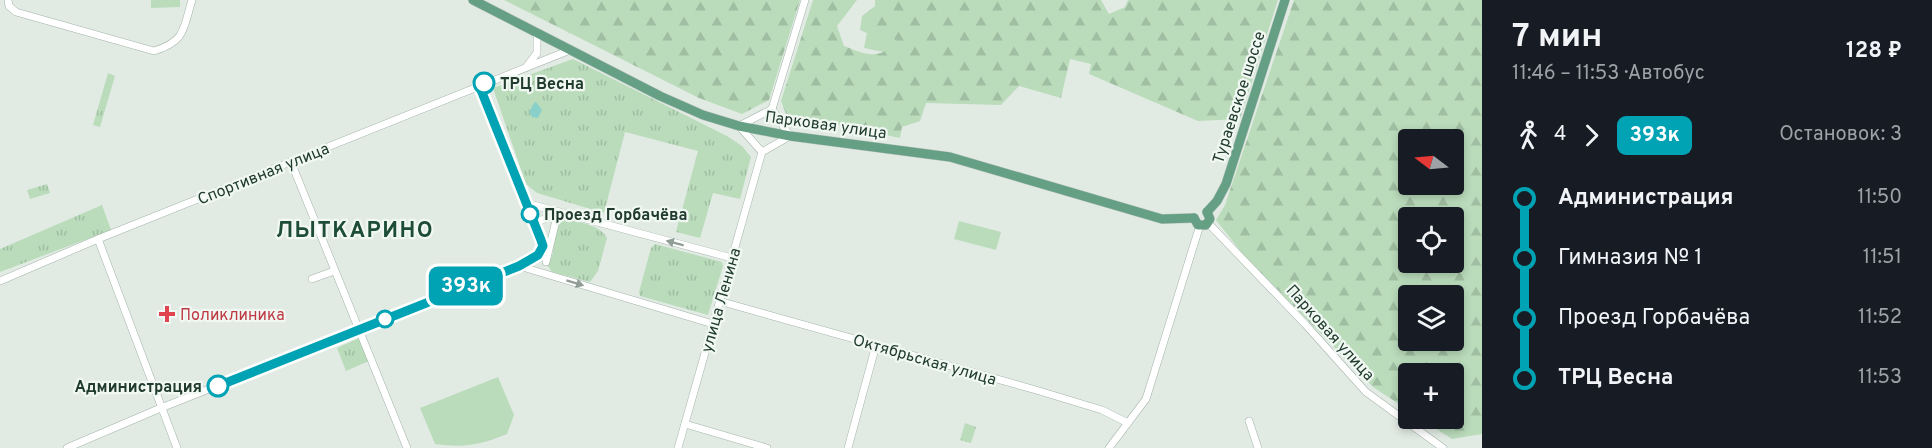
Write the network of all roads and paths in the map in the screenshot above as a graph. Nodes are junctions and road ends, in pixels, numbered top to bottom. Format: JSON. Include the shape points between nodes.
{"nodes":[{"id":1,"x":8,"y":0,"type":"edge"},
{"id":2,"x":192,"y":0,"type":"edge"},
{"id":3,"x":473,"y":0,"type":"edge"},
{"id":4,"x":805,"y":0,"type":"edge"},
{"id":5,"x":1285,"y":0,"type":"edge"},
{"id":6,"x":537,"y":33,"type":"junction"},
{"id":7,"x":570,"y":50,"type":"junction"},
{"id":8,"x":527,"y":67,"type":"junction"},
{"id":9,"x":479,"y":85,"type":"junction"},
{"id":10,"x":772,"y":109,"type":"junction"},
{"id":11,"x":739,"y":126,"type":"junction"},
{"id":12,"x":790,"y":136,"type":"junction"},
{"id":13,"x":762,"y":152,"type":"junction"},
{"id":14,"x":291,"y":162,"type":"junction"},
{"id":15,"x":526,"y":203,"type":"junction"},
{"id":16,"x":558,"y":212,"type":"junction"},
{"id":17,"x":1207,"y":212,"type":"junction"},
{"id":18,"x":1201,"y":222,"type":"junction"},
{"id":19,"x":534,"y":224,"type":"junction"},
{"id":20,"x":98,"y":240,"type":"junction"},
{"id":21,"x":542,"y":243,"type":"junction"},
{"id":22,"x":732,"y":258,"type":"junction"},
{"id":23,"x":546,"y":262,"type":"junction"},
{"id":24,"x":519,"y":266,"type":"junction"},
{"id":25,"x":334,"y":271,"type":"junction"},
{"id":26,"x":548,"y":275,"type":"junction"},
{"id":27,"x":312,"y":279,"type":"dead end"},
{"id":28,"x":0,"y":281,"type":"edge"},
{"id":29,"x":719,"y":301,"type":"junction"},
{"id":30,"x":713,"y":324,"type":"junction"},
{"id":31,"x":358,"y":330,"type":"junction"},
{"id":32,"x":876,"y":345,"type":"junction"},
{"id":33,"x":162,"y":408,"type":"junction"},
{"id":34,"x":1249,"y":420,"type":"dead end"},
{"id":35,"x":1128,"y":423,"type":"junction"},
{"id":36,"x":685,"y":424,"type":"junction"},
{"id":37,"x":67,"y":448,"type":"edge"},
{"id":38,"x":177,"y":448,"type":"edge"},
{"id":39,"x":407,"y":448,"type":"edge"},
{"id":40,"x":678,"y":448,"type":"edge"},
{"id":41,"x":767,"y":448,"type":"edge"},
{"id":42,"x":848,"y":448,"type":"edge"},
{"id":43,"x":1109,"y":448,"type":"edge"},
{"id":44,"x":1258,"y":448,"type":"edge"},
{"id":45,"x":1443,"y":448,"type":"edge"}],
"edges":[{"from":1,"to":2,"type":"street","via":[[16,12],[154,51],[170,46],[180,37]]},
{"from":3,"to":6,"type":"main road","name":"Парковая улица"},
{"from":4,"to":10,"type":"street"},
{"from":5,"to":17,"type":"main road","name":"Тураевское шоссе","via":[[1226,184]]},
{"from":6,"to":7,"type":"main road","name":"Парковая улица"},
{"from":6,"to":8,"type":"street","via":[[537,53]]},
{"from":7,"to":8,"type":"street","name":"Спортивная улица"},
{"from":7,"to":11,"type":"main road","name":"Парковая улица","via":[[697,113]]},
{"from":8,"to":9,"type":"street","name":"Спортивная улица"},
{"from":9,"to":14,"type":"street","name":"Спортивная улица"},
{"from":9,"to":15,"type":"street"},
{"from":10,"to":11,"type":"street"},
{"from":10,"to":12,"type":"street"},
{"from":11,"to":12,"type":"main road","name":"Парковая улица"},
{"from":11,"to":13,"type":"street"},
{"from":12,"to":13,"type":"street"},
{"from":12,"to":18,"type":"main road","name":"Парковая улица","via":[[950,157],[1162,219]]},
{"from":13,"to":22,"type":"street","name":"улица Ленина"},
{"from":14,"to":20,"type":"street","name":"Спортивная улица"},
{"from":14,"to":25,"type":"street"},
{"from":15,"to":16,"type":"street"},
{"from":15,"to":19,"type":"street"},
{"from":16,"to":19,"type":"street"},
{"from":22,"to":16,"type":"street","one_way":true},
{"from":16,"to":23,"type":"street"},
{"from":17,"to":18,"type":"main road","via":[[1210,219]]},
{"from":17,"to":18,"type":"main road","via":[[1198,211]]},
{"from":18,"to":35,"type":"street","via":[[1146,399]]},
{"from":18,"to":45,"type":"street","name":"Парковая улица","via":[[1305,324],[1366,392]]},
{"from":19,"to":21,"type":"street"},
{"from":20,"to":28,"type":"street","name":"Спортивная улица"},
{"from":20,"to":33,"type":"street"},
{"from":21,"to":23,"type":"street"},
{"from":21,"to":24,"type":"street","via":[[538,255]]},
{"from":22,"to":29,"type":"street","name":"улица Ленина"},
{"from":23,"to":26,"type":"street"},
{"from":24,"to":26,"type":"street"},
{"from":24,"to":31,"type":"street"},
{"from":25,"to":27,"type":"street"},
{"from":25,"to":31,"type":"street"},
{"from":26,"to":30,"type":"street","one_way":true},
{"from":29,"to":30,"type":"street","name":"улица Ленина"},
{"from":29,"to":32,"type":"street","name":"Октябрьская улица"},
{"from":30,"to":36,"type":"street","name":"улица Ленина"},
{"from":31,"to":33,"type":"street"},
{"from":31,"to":39,"type":"street"},
{"from":32,"to":35,"type":"street","name":"Октябрьская улица","via":[[1102,410]]},
{"from":32,"to":42,"type":"street"},
{"from":33,"to":37,"type":"street"},
{"from":33,"to":38,"type":"street"},
{"from":34,"to":44,"type":"street"},
{"from":35,"to":43,"type":"street"},
{"from":36,"to":40,"type":"street","name":"улица Ленина"},
{"from":36,"to":41,"type":"street"}]}
